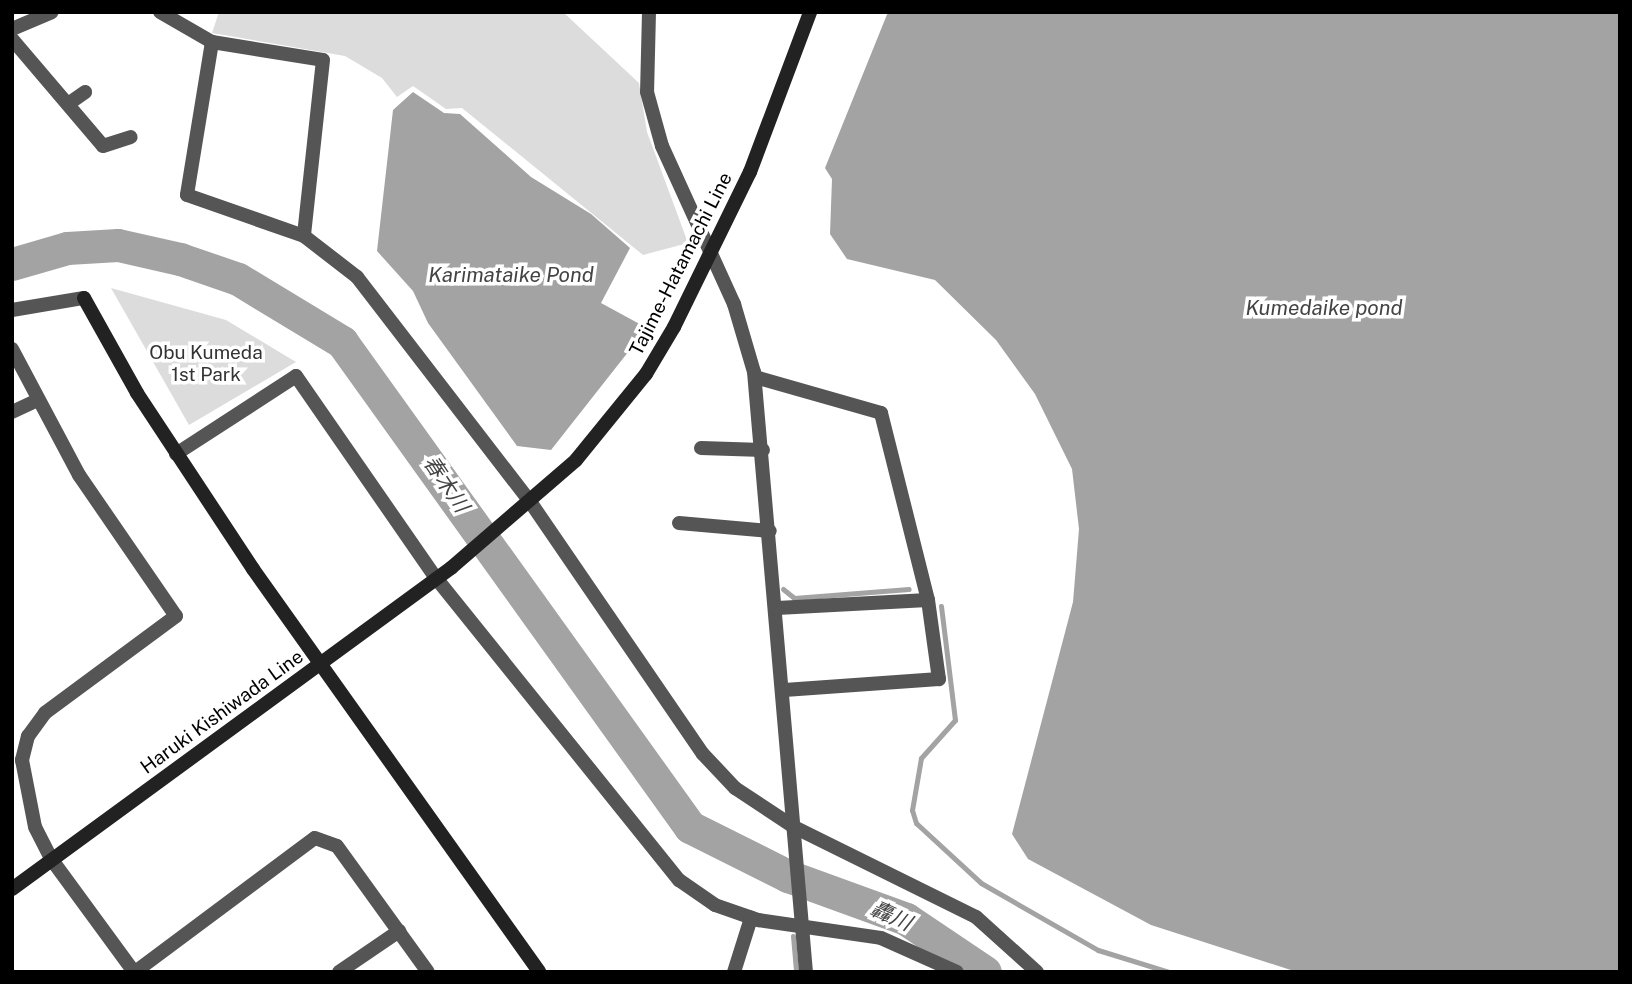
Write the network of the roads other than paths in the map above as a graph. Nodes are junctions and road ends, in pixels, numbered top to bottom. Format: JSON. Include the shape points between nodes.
{"nodes":[{"id":1,"x":52,"y":12,"type":"edge"},
{"id":2,"x":160,"y":12,"type":"edge"},
{"id":3,"x":649,"y":12,"type":"edge"},
{"id":4,"x":810,"y":12,"type":"edge"},
{"id":5,"x":12,"y":29,"type":"edge"},
{"id":6,"x":12,"y":39,"type":"edge"},
{"id":7,"x":212,"y":43,"type":"junction"},
{"id":8,"x":85,"y":92,"type":"dead end"},
{"id":9,"x":68,"y":104,"type":"junction"},
{"id":10,"x":131,"y":137,"type":"dead end"},
{"id":11,"x":304,"y":236,"type":"junction"},
{"id":12,"x":711,"y":253,"type":"junction"},
{"id":13,"x":12,"y":310,"type":"edge"},
{"id":14,"x":12,"y":349,"type":"edge"},
{"id":15,"x":755,"y":377,"type":"junction"},
{"id":16,"x":36,"y":401,"type":"junction"},
{"id":17,"x":12,"y":412,"type":"edge"},
{"id":18,"x":701,"y":448,"type":"dead end"},
{"id":19,"x":763,"y":450,"type":"junction"},
{"id":20,"x":176,"y":453,"type":"junction"},
{"id":21,"x":531,"y":503,"type":"junction"},
{"id":22,"x":678,"y":523,"type":"dead end"},
{"id":23,"x":770,"y":531,"type":"junction"},
{"id":24,"x":436,"y":578,"type":"junction"},
{"id":25,"x":928,"y":600,"type":"junction"},
{"id":26,"x":777,"y":608,"type":"junction"},
{"id":27,"x":319,"y":664,"type":"junction"},
{"id":28,"x":784,"y":690,"type":"junction"},
{"id":29,"x":794,"y":827,"type":"junction"},
{"id":30,"x":52,"y":860,"type":"junction"},
{"id":31,"x":12,"y":889,"type":"edge"},
{"id":32,"x":751,"y":918,"type":"junction"},
{"id":33,"x":803,"y":928,"type":"junction"},
{"id":34,"x":398,"y":930,"type":"junction"},
{"id":35,"x":134,"y":972,"type":"edge"},
{"id":36,"x":339,"y":972,"type":"edge"},
{"id":37,"x":428,"y":972,"type":"edge"},
{"id":38,"x":539,"y":972,"type":"edge"},
{"id":39,"x":734,"y":972,"type":"edge"},
{"id":40,"x":806,"y":972,"type":"edge"},
{"id":41,"x":957,"y":972,"type":"edge"},
{"id":42,"x":1037,"y":972,"type":"edge"}],
"edges":[{"from":1,"to":5,"type":"street"},
{"from":2,"to":7,"type":"street"},
{"from":3,"to":12,"type":"street","via":[[647,92],[662,146]]},
{"from":4,"to":12,"type":"street","name":"Tajime-Hatamachi Line"},
{"from":6,"to":9,"type":"street"},
{"from":7,"to":11,"type":"street","via":[[187,195]]},
{"from":7,"to":11,"type":"street","via":[[323,60]]},
{"from":8,"to":9,"type":"street"},
{"from":9,"to":10,"type":"street","via":[[103,146]]},
{"from":11,"to":21,"type":"street","via":[[357,277]]},
{"from":12,"to":15,"type":"street"},
{"from":12,"to":21,"type":"street","name":"Tajime-Hatamachi Line","via":[[646,374],[576,460]]},
{"from":13,"to":20,"type":"street","via":[[84,298]]},
{"from":14,"to":16,"type":"street"},
{"from":15,"to":19,"type":"street"},
{"from":15,"to":25,"type":"street","via":[[881,413]]},
{"from":16,"to":17,"type":"street"},
{"from":16,"to":30,"type":"street","via":[[176,616],[45,713],[28,736],[24,788]]},
{"from":18,"to":19,"type":"street"},
{"from":19,"to":23,"type":"street"},
{"from":20,"to":24,"type":"street","via":[[296,376]]},
{"from":20,"to":27,"type":"street"},
{"from":21,"to":24,"type":"street","name":"Tajime-Hatamachi Line"},
{"from":21,"to":29,"type":"street","via":[[703,754],[735,788]]},
{"from":22,"to":23,"type":"street"},
{"from":23,"to":26,"type":"street"},
{"from":24,"to":27,"type":"street"},
{"from":24,"to":32,"type":"street","via":[[648,849],[715,905]]},
{"from":25,"to":26,"type":"street"},
{"from":25,"to":28,"type":"street","via":[[939,679]]},
{"from":26,"to":28,"type":"street"},
{"from":27,"to":30,"type":"street","name":"Haruki Kishiwada Line"},
{"from":27,"to":38,"type":"street","name":"Haruki Kishiwada Line"},
{"from":28,"to":29,"type":"street"},
{"from":29,"to":33,"type":"street"},
{"from":29,"to":42,"type":"street","via":[[976,917]]},
{"from":30,"to":31,"type":"street","name":"Haruki Kishiwada Line"},
{"from":30,"to":35,"type":"street"},
{"from":32,"to":33,"type":"street"},
{"from":32,"to":39,"type":"street"},
{"from":33,"to":40,"type":"street"},
{"from":33,"to":41,"type":"street","via":[[881,938]]},
{"from":34,"to":35,"type":"street","via":[[337,846],[315,838]]},
{"from":34,"to":36,"type":"street"},
{"from":34,"to":37,"type":"street"}]}
